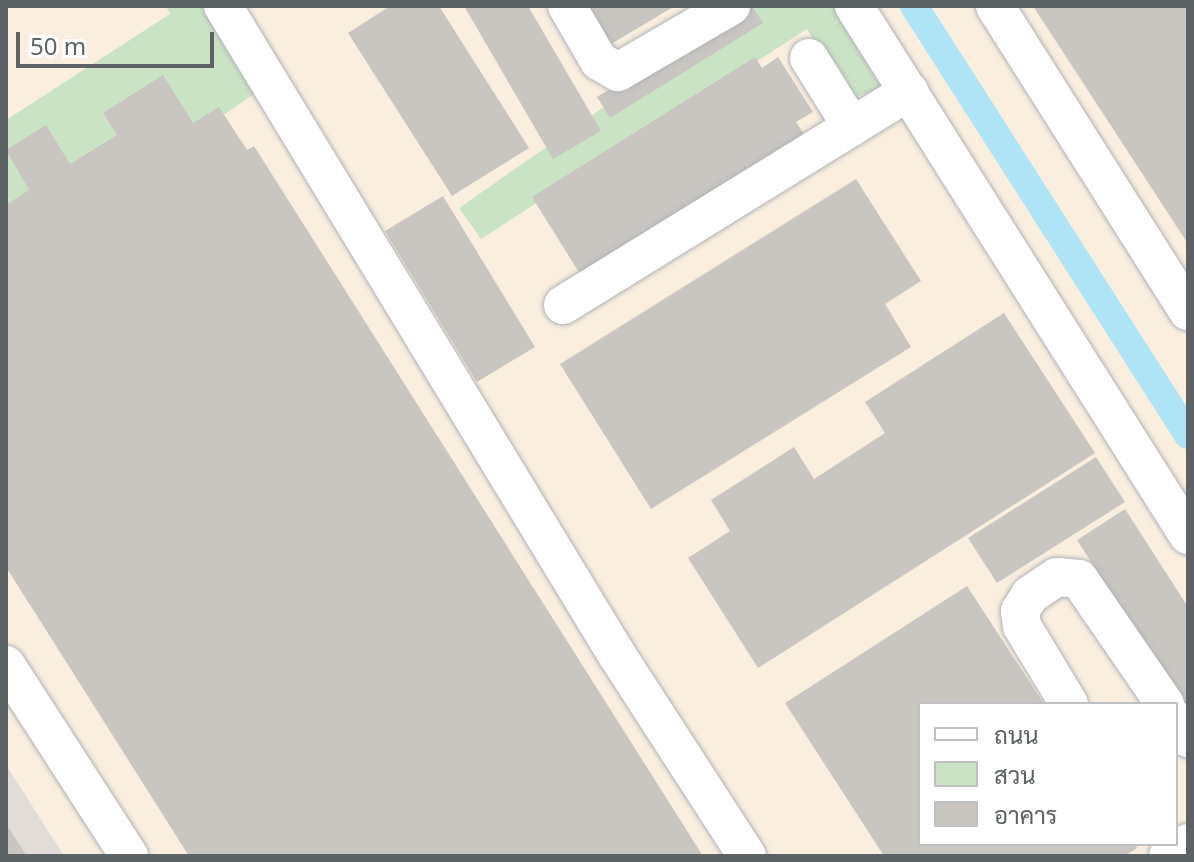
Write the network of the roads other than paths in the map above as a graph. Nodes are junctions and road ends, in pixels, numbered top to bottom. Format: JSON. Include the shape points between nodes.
{"nodes":[{"id":1,"x":223,"y":6,"type":"edge"},
{"id":2,"x":567,"y":6,"type":"edge"},
{"id":3,"x":731,"y":6,"type":"edge"},
{"id":4,"x":854,"y":6,"type":"edge"},
{"id":5,"x":995,"y":6,"type":"edge"},
{"id":6,"x":809,"y":58,"type":"dead end"},
{"id":7,"x":909,"y":91,"type":"junction"},
{"id":8,"x":852,"y":127,"type":"junction"},
{"id":9,"x":563,"y":305,"type":"dead end"},
{"id":10,"x":1188,"y":311,"type":"edge"},
{"id":11,"x":1188,"y":535,"type":"edge"},
{"id":12,"x":6,"y":665,"type":"edge"},
{"id":13,"x":1068,"y":702,"type":"edge"},
{"id":14,"x":1164,"y":702,"type":"edge"},
{"id":15,"x":1188,"y":843,"type":"edge"},
{"id":16,"x":129,"y":856,"type":"edge"},
{"id":17,"x":747,"y":856,"type":"edge"},
{"id":18,"x":1168,"y":856,"type":"edge"}],
"edges":[{"from":1,"to":17,"type":"street","via":[[617,655]]},
{"from":2,"to":3,"type":"street","via":[[599,61],[618,72]]},
{"from":4,"to":7,"type":"street"},
{"from":5,"to":10,"type":"street"},
{"from":6,"to":8,"type":"street"},
{"from":7,"to":8,"type":"street"},
{"from":7,"to":11,"type":"street"},
{"from":8,"to":9,"type":"street"},
{"from":12,"to":16,"type":"street"},
{"from":13,"to":14,"type":"street","via":[[1022,626],[1020,611],[1030,595],[1057,577],[1079,579]]},
{"from":15,"to":18,"type":"street"}]}
